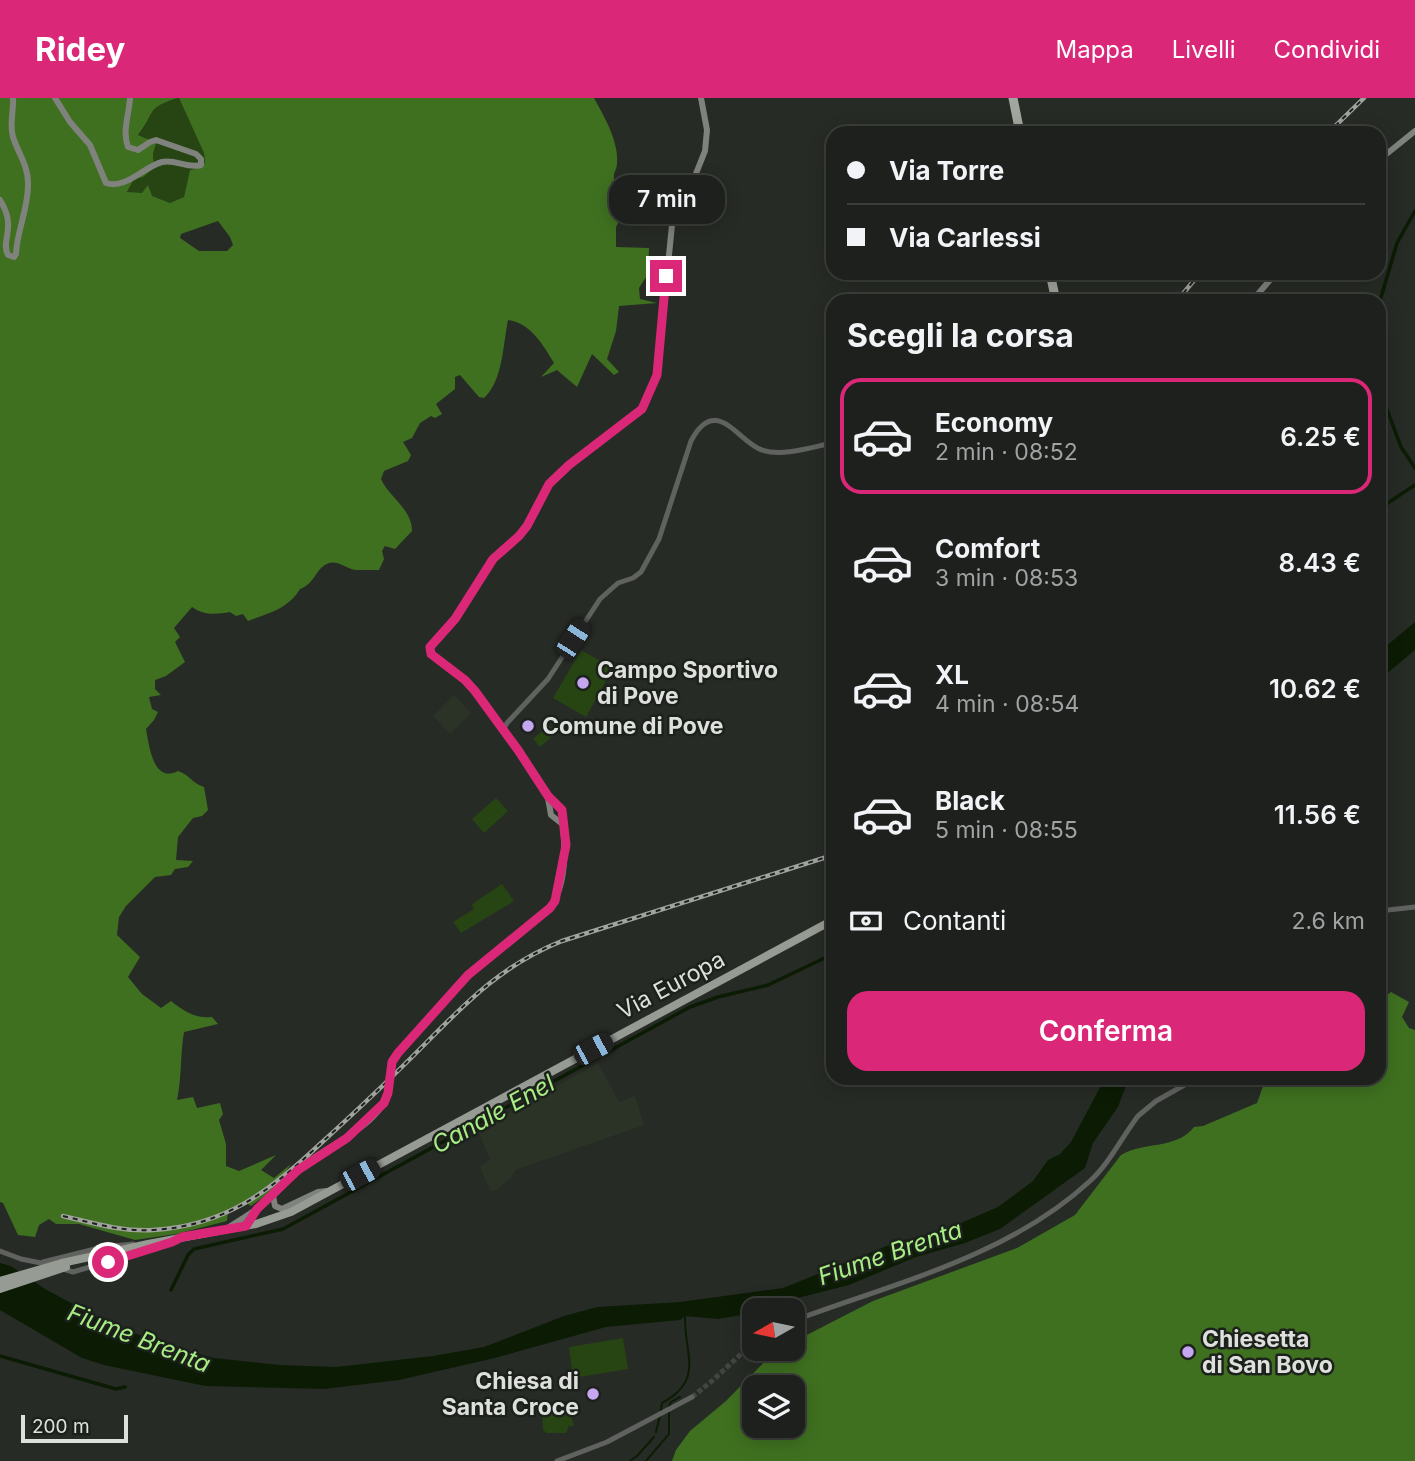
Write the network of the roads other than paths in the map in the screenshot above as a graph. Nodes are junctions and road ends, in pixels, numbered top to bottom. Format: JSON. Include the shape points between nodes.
{"nodes":[{"id":1,"x":13,"y":98,"type":"edge"},
{"id":2,"x":55,"y":98,"type":"edge"},
{"id":3,"x":130,"y":98,"type":"edge"},
{"id":4,"x":701,"y":98,"type":"edge"},
{"id":5,"x":1015,"y":99,"type":"edge"},
{"id":6,"x":1021,"y":126,"type":"edge"},
{"id":7,"x":1415,"y":131,"type":"edge"},
{"id":8,"x":1386,"y":154,"type":"edge"},
{"id":9,"x":0,"y":200,"type":"edge"},
{"id":10,"x":1270,"y":280,"type":"edge"},
{"id":11,"x":1258,"y":294,"type":"edge"},
{"id":12,"x":826,"y":444,"type":"edge"},
{"id":13,"x":513,"y":716,"type":"junction"},
{"id":14,"x":497,"y":722,"type":"junction"},
{"id":15,"x":503,"y":730,"type":"junction"},
{"id":16,"x":553,"y":807,"type":"junction"},
{"id":17,"x":559,"y":815,"type":"junction"},
{"id":18,"x":1415,"y":907,"type":"edge"},
{"id":19,"x":1386,"y":910,"type":"edge"},
{"id":20,"x":826,"y":924,"type":"edge"},
{"id":21,"x":1185,"y":1085,"type":"edge"},
{"id":22,"x":330,"y":1191,"type":"junction"},
{"id":23,"x":273,"y":1196,"type":"junction"},
{"id":24,"x":257,"y":1209,"type":"junction"},
{"id":25,"x":246,"y":1226,"type":"junction"},
{"id":26,"x":226,"y":1229,"type":"junction"},
{"id":27,"x":182,"y":1237,"type":"junction"},
{"id":28,"x":148,"y":1244,"type":"junction"},
{"id":29,"x":0,"y":1251,"type":"edge"},
{"id":30,"x":40,"y":1263,"type":"junction"},
{"id":31,"x":64,"y":1265,"type":"junction"},
{"id":32,"x":0,"y":1281,"type":"edge"},
{"id":33,"x":0,"y":1289,"type":"edge"},
{"id":34,"x":805,"y":1317,"type":"edge"},
{"id":35,"x":692,"y":1397,"type":"tunnel mouth"},
{"id":36,"x":557,"y":1461,"type":"edge"}],
"edges":[{"from":1,"to":9,"type":"main road","via":[[12,131],[29,184],[14,257],[5,251],[8,226]]},
{"from":2,"to":3,"type":"main road","via":[[90,145],[106,183],[128,180],[161,162],[201,165],[196,154],[156,140],[138,150],[128,147],[125,129]]},
{"from":4,"to":14,"type":"main road","via":[[707,130],[705,151],[680,198],[672,225],[654,384],[640,412],[549,484],[519,536],[493,559],[455,619],[430,647],[430,653],[468,682]]},
{"from":5,"to":6,"type":"highway"},
{"from":7,"to":8,"type":"main road"},
{"from":10,"to":11,"type":"main road"},
{"from":12,"to":13,"type":"street","via":[[763,451],[729,425],[714,421],[700,427],[691,441],[659,539],[641,572],[612,586],[600,599],[548,679]]},
{"from":13,"to":14,"type":"street"},
{"from":13,"to":15,"type":"street"},
{"from":14,"to":15,"type":"main road"},
{"from":15,"to":16,"type":"main road"},
{"from":16,"to":17,"type":"main road","via":[[561,808]]},
{"from":16,"to":17,"type":"main road","via":[[551,815]]},
{"from":17,"to":23,"type":"main road","bridge":true,"via":[[566,845],[550,908],[468,975],[398,1053],[384,1103],[347,1138],[298,1170]]},
{"from":18,"to":19,"type":"street"},
{"from":20,"to":22,"type":"main road","name":"Via Europa"},
{"from":21,"to":34,"type":"street","via":[[1138,1116],[1093,1179],[1038,1222],[1000,1244]]},
{"from":22,"to":23,"type":"main road","via":[[282,1209],[274,1205]]},
{"from":22,"to":25,"type":"main road","name":"Via Europa","via":[[283,1216]]},
{"from":23,"to":24,"type":"main road"},
{"from":24,"to":25,"type":"main road"},
{"from":24,"to":26,"type":"main road"},
{"from":25,"to":26,"type":"main road","name":"Via Europa"},
{"from":26,"to":27,"type":"main road","name":"Via Europa"},
{"from":27,"to":28,"type":"main road","name":"Via Europa"},
{"from":27,"to":30,"type":"street","via":[[73,1272]]},
{"from":28,"to":30,"type":"street","via":[[103,1247]]},
{"from":28,"to":31,"type":"main road","name":"Via Europa"},
{"from":29,"to":30,"type":"street"},
{"from":31,"to":32,"type":"main road","bridge":true},
{"from":31,"to":33,"type":"main road","bridge":true},
{"from":35,"to":36,"type":"street","via":[[607,1442]]}]}
